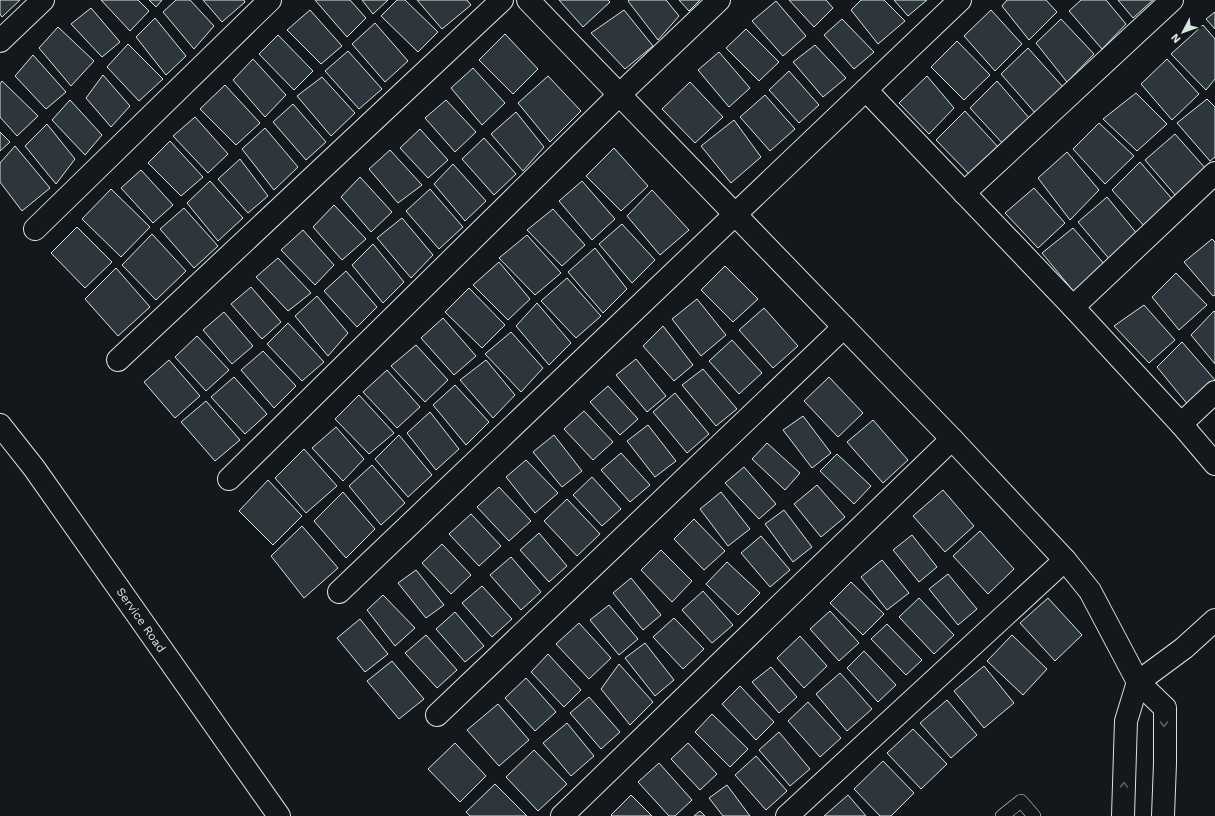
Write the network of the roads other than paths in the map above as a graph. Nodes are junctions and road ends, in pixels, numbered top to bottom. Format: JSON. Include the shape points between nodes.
{"nodes":[{"id":1,"x":43,"y":0,"type":"edge"},
{"id":2,"x":270,"y":0,"type":"edge"},
{"id":3,"x":502,"y":0,"type":"edge"},
{"id":4,"x":528,"y":0,"type":"edge"},
{"id":5,"x":719,"y":0,"type":"edge"},
{"id":6,"x":960,"y":0,"type":"edge"},
{"id":7,"x":1172,"y":0,"type":"edge"},
{"id":8,"x":0,"y":41,"type":"edge"},
{"id":9,"x":866,"y":90,"type":"junction"},
{"id":10,"x":619,"y":95,"type":"junction"},
{"id":11,"x":1215,"y":173,"type":"edge"},
{"id":12,"x":964,"y":193,"type":"junction"},
{"id":13,"x":735,"y":214,"type":"junction"},
{"id":14,"x":35,"y":229,"type":"dead end"},
{"id":15,"x":1073,"y":307,"type":"junction"},
{"id":16,"x":844,"y":327,"type":"junction"},
{"id":17,"x":118,"y":360,"type":"dead end"},
{"id":18,"x":1215,"y":392,"type":"edge"},
{"id":19,"x":1181,"y":424,"type":"junction"},
{"id":20,"x":0,"y":425,"type":"edge"},
{"id":21,"x":952,"y":439,"type":"junction"},
{"id":22,"x":1215,"y":464,"type":"edge"},
{"id":23,"x":228,"y":479,"type":"dead end"},
{"id":24,"x":1064,"y":560,"type":"junction"},
{"id":25,"x":339,"y":592,"type":"dead end"},
{"id":26,"x":1215,"y":620,"type":"edge"},
{"id":27,"x":1138,"y":682,"type":"junction"},
{"id":28,"x":437,"y":715,"type":"dead end"},
{"id":29,"x":279,"y":816,"type":"edge"},
{"id":30,"x":562,"y":816,"type":"edge"},
{"id":31,"x":787,"y":816,"type":"edge"},
{"id":32,"x":1002,"y":816,"type":"edge"},
{"id":33,"x":1034,"y":816,"type":"edge"},
{"id":34,"x":1123,"y":816,"type":"edge"},
{"id":35,"x":1163,"y":816,"type":"edge"}],
"edges":[{"from":1,"to":8,"type":"street"},
{"from":2,"to":14,"type":"street"},
{"from":3,"to":17,"type":"street"},
{"from":4,"to":10,"type":"street"},
{"from":5,"to":10,"type":"street"},
{"from":6,"to":9,"type":"street"},
{"from":7,"to":12,"type":"street"},
{"from":9,"to":12,"type":"street"},
{"from":9,"to":13,"type":"street"},
{"from":10,"to":13,"type":"street"},
{"from":10,"to":23,"type":"street"},
{"from":11,"to":15,"type":"street"},
{"from":12,"to":15,"type":"street"},
{"from":13,"to":16,"type":"street"},
{"from":13,"to":25,"type":"street"},
{"from":15,"to":19,"type":"street"},
{"from":16,"to":21,"type":"street"},
{"from":16,"to":28,"type":"street"},
{"from":18,"to":19,"type":"street"},
{"from":19,"to":22,"type":"street"},
{"from":20,"to":29,"type":"street","name":"Service Road"},
{"from":21,"to":24,"type":"street"},
{"from":21,"to":30,"type":"street"},
{"from":24,"to":27,"type":"street","via":[[1090,591]]},
{"from":24,"to":31,"type":"street"},
{"from":26,"to":27,"type":"street","via":[[1184,648]]},
{"from":34,"to":27,"type":"street","one_way":true,"via":[[1126,721]]},
{"from":27,"to":35,"type":"street","one_way":true,"via":[[1165,708]]},
{"from":32,"to":33,"type":"lane","via":[[1021,801]]}]}
